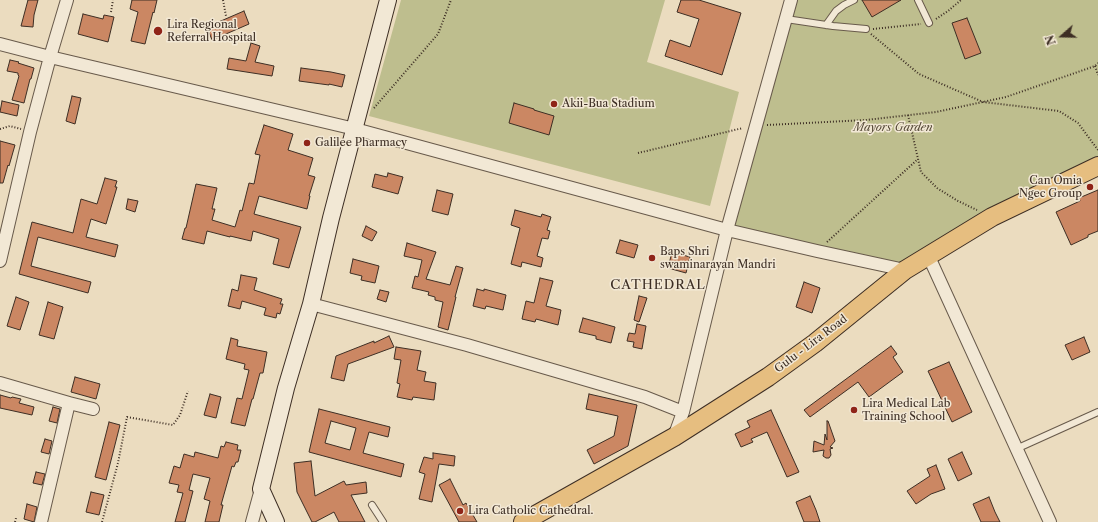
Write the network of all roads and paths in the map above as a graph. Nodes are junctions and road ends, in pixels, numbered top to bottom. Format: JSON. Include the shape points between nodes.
{"nodes":[{"id":1,"x":67,"y":0,"type":"edge"},
{"id":2,"x":113,"y":0,"type":"edge"},
{"id":3,"x":224,"y":0,"type":"edge"},
{"id":4,"x":388,"y":0,"type":"edge"},
{"id":5,"x":451,"y":0,"type":"edge"},
{"id":6,"x":791,"y":0,"type":"edge"},
{"id":7,"x":854,"y":0,"type":"edge"},
{"id":8,"x":918,"y":0,"type":"edge"},
{"id":9,"x":961,"y":0,"type":"edge"},
{"id":10,"x":111,"y":12,"type":"dead end"},
{"id":11,"x":226,"y":16,"type":"dead end"},
{"id":12,"x":786,"y":19,"type":"junction"},
{"id":13,"x":929,"y":23,"type":"junction"},
{"id":14,"x":826,"y":25,"type":"junction"},
{"id":15,"x":866,"y":29,"type":"junction"},
{"id":16,"x":0,"y":44,"type":"edge"},
{"id":17,"x":50,"y":57,"type":"junction"},
{"id":18,"x":1098,"y":63,"type":"edge"},
{"id":19,"x":1095,"y":66,"type":"junction"},
{"id":20,"x":1098,"y":75,"type":"edge"},
{"id":21,"x":983,"y":102,"type":"junction"},
{"id":22,"x":371,"y":111,"type":"dead end"},
{"id":23,"x":908,"y":115,"type":"junction"},
{"id":24,"x":757,"y":125,"type":"junction"},
{"id":25,"x":0,"y":129,"type":"edge"},
{"id":26,"x":355,"y":129,"type":"junction"},
{"id":27,"x":30,"y":132,"type":"junction"},
{"id":28,"x":1098,"y":150,"type":"edge"},
{"id":29,"x":638,"y":153,"type":"dead end"},
{"id":30,"x":918,"y":159,"type":"junction"},
{"id":31,"x":1098,"y":166,"type":"edge"},
{"id":32,"x":992,"y":217,"type":"junction"},
{"id":33,"x":727,"y":230,"type":"junction"},
{"id":34,"x":817,"y":251,"type":"junction"},
{"id":35,"x":929,"y":257,"type":"junction"},
{"id":36,"x":0,"y":261,"type":"edge"},
{"id":37,"x":905,"y":270,"type":"junction"},
{"id":38,"x":311,"y":304,"type":"junction"},
{"id":39,"x":0,"y":383,"type":"edge"},
{"id":40,"x":188,"y":391,"type":"dead end"},
{"id":41,"x":68,"y":403,"type":"junction"},
{"id":42,"x":93,"y":408,"type":"dead end"},
{"id":43,"x":683,"y":412,"type":"junction"},
{"id":44,"x":1098,"y":412,"type":"edge"},
{"id":45,"x":674,"y":437,"type":"junction"},
{"id":46,"x":1016,"y":448,"type":"junction"},
{"id":47,"x":260,"y":489,"type":"junction"},
{"id":48,"x":372,"y":505,"type":"dead end"},
{"id":49,"x":16,"y":518,"type":"dead end"},
{"id":50,"x":15,"y":522,"type":"edge"},
{"id":51,"x":41,"y":522,"type":"edge"},
{"id":52,"x":102,"y":522,"type":"edge"},
{"id":53,"x":252,"y":522,"type":"edge"},
{"id":54,"x":276,"y":522,"type":"edge"},
{"id":55,"x":383,"y":522,"type":"edge"},
{"id":56,"x":523,"y":522,"type":"edge"},
{"id":57,"x":1050,"y":522,"type":"edge"}],
"edges":[{"from":1,"to":17,"type":"street"},
{"from":2,"to":10,"type":"path"},
{"from":3,"to":11,"type":"path"},
{"from":4,"to":26,"type":"main road"},
{"from":5,"to":22,"type":"path","via":[[438,34]]},
{"from":6,"to":12,"type":"street"},
{"from":7,"to":14,"type":"lane","via":[[836,11]]},
{"from":8,"to":13,"type":"lane"},
{"from":9,"to":13,"type":"path"},
{"from":12,"to":14,"type":"lane"},
{"from":12,"to":24,"type":"street"},
{"from":13,"to":15,"type":"path"},
{"from":14,"to":15,"type":"lane"},
{"from":15,"to":21,"type":"path","via":[[919,74]]},
{"from":16,"to":17,"type":"street"},
{"from":17,"to":26,"type":"street"},
{"from":17,"to":27,"type":"street"},
{"from":18,"to":19,"type":"path"},
{"from":19,"to":20,"type":"path"},
{"from":19,"to":21,"type":"path","via":[[1006,97]]},
{"from":21,"to":23,"type":"path"},
{"from":21,"to":28,"type":"path","via":[[1059,111],[1078,123]]},
{"from":23,"to":24,"type":"path","via":[[866,120]]},
{"from":23,"to":30,"type":"path"},
{"from":24,"to":29,"type":"path"},
{"from":24,"to":33,"type":"street"},
{"from":25,"to":27,"type":"path","via":[[10,126]]},
{"from":26,"to":33,"type":"street"},
{"from":26,"to":38,"type":"main road"},
{"from":27,"to":36,"type":"street"},
{"from":30,"to":32,"type":"path","via":[[921,172],[937,188]]},
{"from":30,"to":34,"type":"path"},
{"from":31,"to":32,"type":"main road","name":"Gulu - Lira Road"},
{"from":32,"to":35,"type":"main road","name":"Gulu - Lira Road"},
{"from":33,"to":34,"type":"street"},
{"from":33,"to":43,"type":"street"},
{"from":34,"to":37,"type":"street"},
{"from":35,"to":37,"type":"main road","name":"Gulu - Lira Road"},
{"from":35,"to":46,"type":"street"},
{"from":37,"to":45,"type":"main road","name":"Gulu - Lira Road","via":[[815,343],[768,377]]},
{"from":38,"to":43,"type":"street","via":[[638,394]]},
{"from":38,"to":47,"type":"main road"},
{"from":39,"to":41,"type":"street"},
{"from":40,"to":52,"type":"path","via":[[173,425],[127,417]]},
{"from":41,"to":42,"type":"street"},
{"from":41,"to":51,"type":"street"},
{"from":43,"to":45,"type":"street"},
{"from":44,"to":46,"type":"lane"},
{"from":45,"to":56,"type":"main road","name":"Gulu - Lira Road"},
{"from":46,"to":57,"type":"street"},
{"from":47,"to":53,"type":"street"},
{"from":47,"to":54,"type":"main road"},
{"from":48,"to":55,"type":"lane"},
{"from":49,"to":50,"type":"path"}]}
